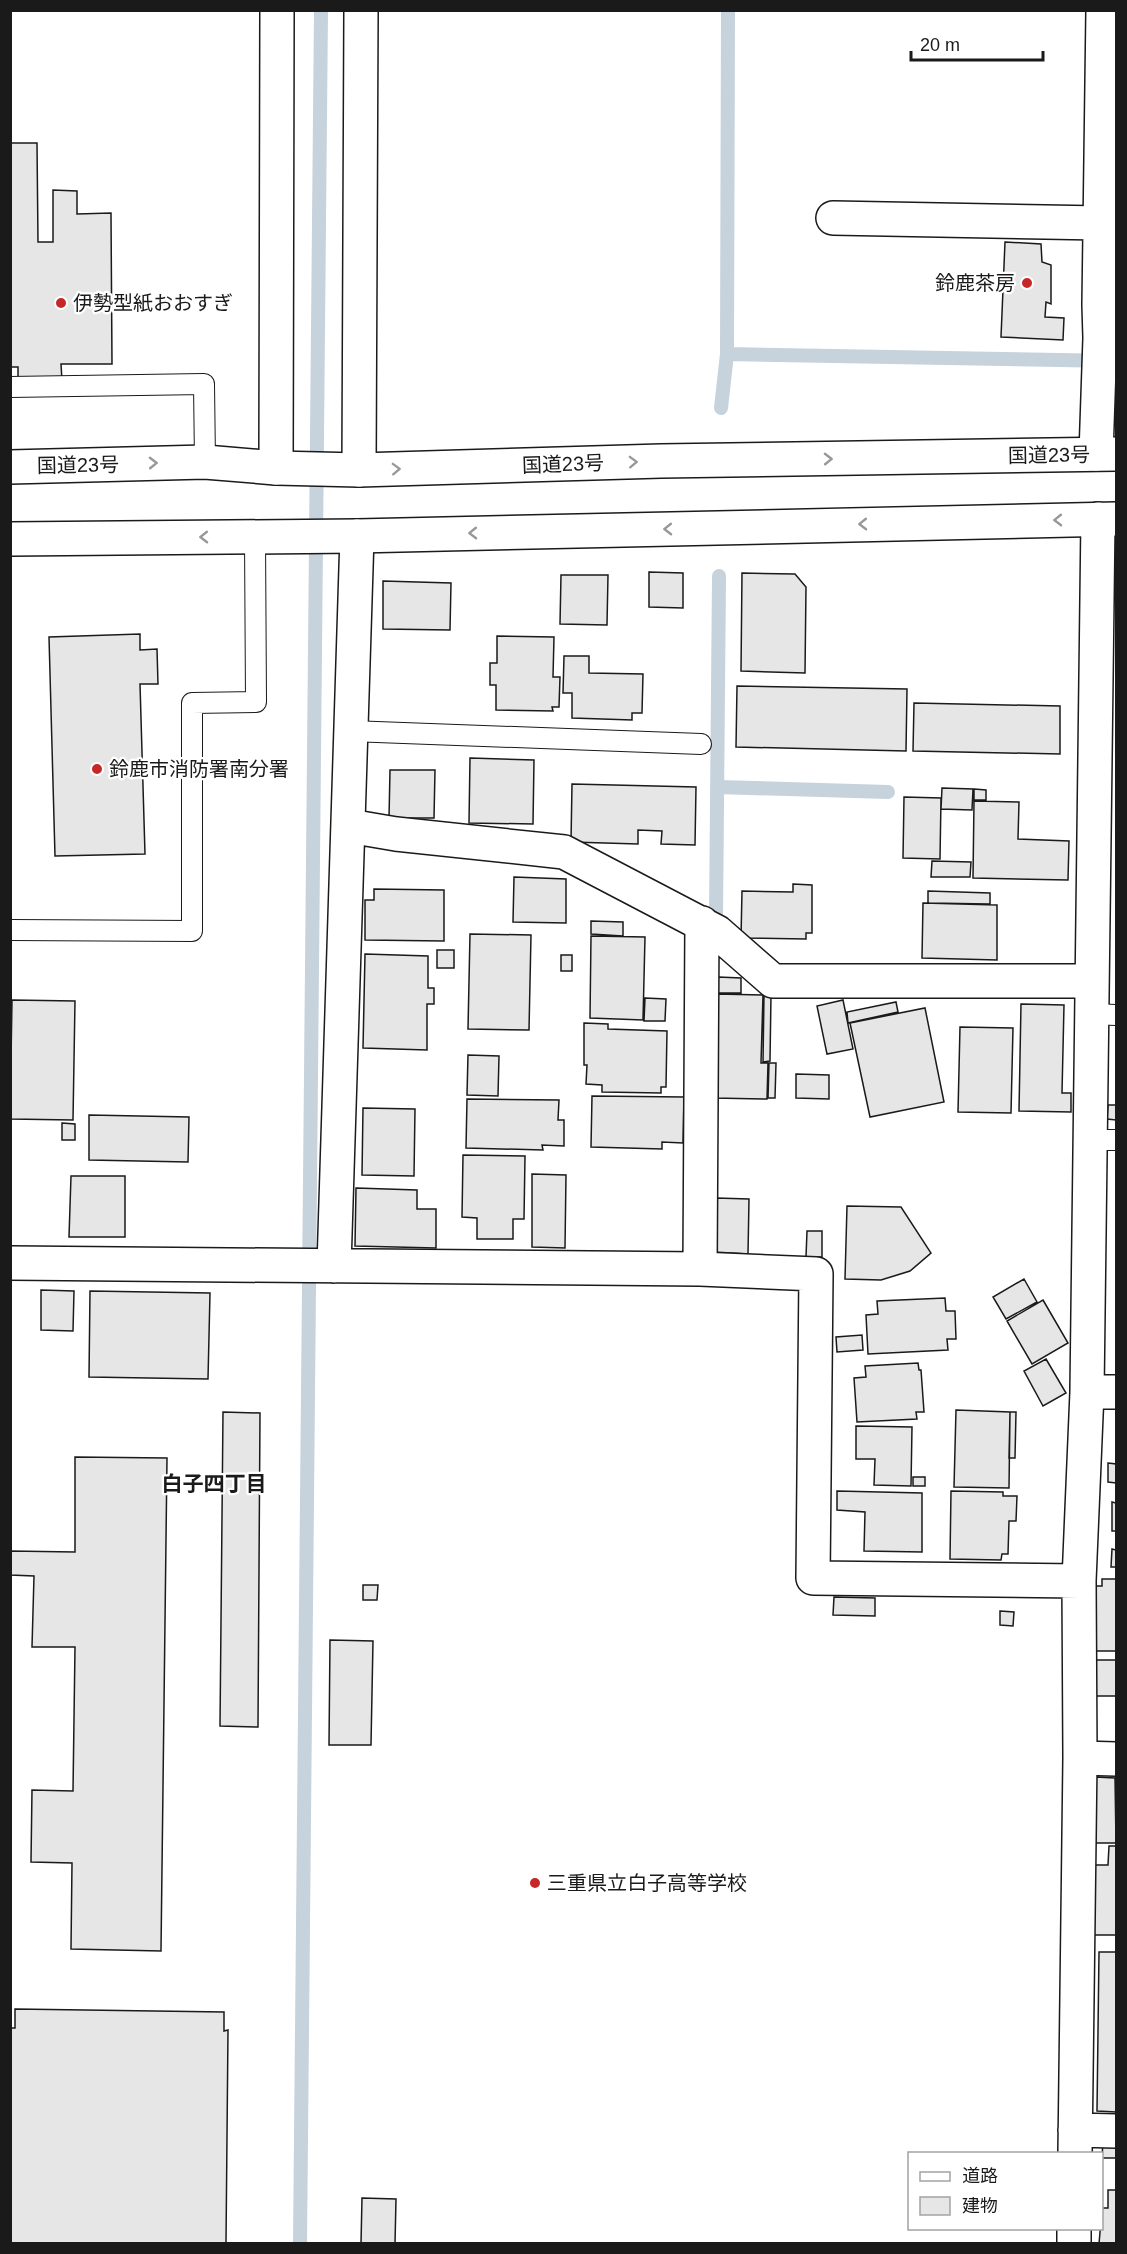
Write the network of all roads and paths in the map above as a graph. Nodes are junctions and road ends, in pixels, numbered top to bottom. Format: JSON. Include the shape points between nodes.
{"nodes":[{"id":1,"x":277,"y":10,"type":"edge"},
{"id":2,"x":361,"y":10,"type":"edge"},
{"id":3,"x":1104,"y":10,"type":"edge"},
{"id":4,"x":833,"y":218,"type":"dead end"},
{"id":5,"x":1101,"y":223,"type":"junction"},
{"id":6,"x":10,"y":387,"type":"edge"},
{"id":7,"x":1106,"y":454,"type":"edge"},
{"id":8,"x":205,"y":462,"type":"junction"},
{"id":9,"x":10,"y":467,"type":"edge"},
{"id":10,"x":276,"y":468,"type":"junction"},
{"id":11,"x":348,"y":469,"type":"junction"},
{"id":12,"x":1107,"y":519,"type":"edge"},
{"id":13,"x":348,"y":536,"type":"junction"},
{"id":14,"x":270,"y":537,"type":"junction"},
{"id":15,"x":10,"y":539,"type":"edge"},
{"id":16,"x":350,"y":731,"type":"junction"},
{"id":17,"x":701,"y":744,"type":"dead end"},
{"id":18,"x":349,"y":826,"type":"junction"},
{"id":19,"x":1105,"y":885,"type":"edge"},
{"id":20,"x":702,"y":923,"type":"junction"},
{"id":21,"x":10,"y":930,"type":"edge"},
{"id":22,"x":1092,"y":981,"type":"junction"},
{"id":23,"x":1104,"y":1015,"type":"edge"},
{"id":24,"x":1103,"y":1140,"type":"edge"},
{"id":25,"x":10,"y":1263,"type":"edge"},
{"id":26,"x":334,"y":1266,"type":"junction"},
{"id":27,"x":700,"y":1269,"type":"junction"},
{"id":28,"x":1102,"y":1392,"type":"edge"},
{"id":29,"x":1079,"y":1581,"type":"junction"},
{"id":30,"x":1080,"y":1758,"type":"junction"},
{"id":31,"x":1116,"y":1759,"type":"edge"},
{"id":32,"x":1116,"y":2131,"type":"edge"},
{"id":33,"x":1075,"y":2142,"type":"edge"}],
"edges":[{"from":1,"to":10,"type":"main road"},
{"from":2,"to":11,"type":"main road"},
{"from":3,"to":5,"type":"main road"},
{"from":4,"to":5,"type":"main road"},
{"from":5,"to":7,"type":"main road","via":[[1098,383]]},
{"from":6,"to":8,"type":"lane","via":[[204,384]]},
{"from":11,"to":7,"type":"main road","name":"国道23号","one_way":true},
{"from":9,"to":8,"type":"main road","name":"国道23号","one_way":true},
{"from":8,"to":10,"type":"main road","name":"国道23号"},
{"from":10,"to":11,"type":"main road","name":"国道23号"},
{"from":12,"to":13,"type":"main road","one_way":true},
{"from":12,"to":19,"type":"main road"},
{"from":13,"to":14,"type":"main road"},
{"from":13,"to":16,"type":"main road"},
{"from":14,"to":15,"type":"main road","one_way":true},
{"from":14,"to":21,"type":"lane","via":[[256,702],[192,703],[192,931]]},
{"from":16,"to":17,"type":"lane"},
{"from":16,"to":18,"type":"main road"},
{"from":18,"to":20,"type":"main road","via":[[564,852]]},
{"from":18,"to":26,"type":"main road"},
{"from":19,"to":22,"type":"main road"},
{"from":20,"to":22,"type":"main road","via":[[773,981]]},
{"from":20,"to":27,"type":"main road"},
{"from":22,"to":23,"type":"main road"},
{"from":23,"to":24,"type":"main road"},
{"from":24,"to":28,"type":"main road"},
{"from":25,"to":26,"type":"main road"},
{"from":26,"to":27,"type":"main road"},
{"from":27,"to":29,"type":"main road","via":[[816,1274],[813,1578]]},
{"from":28,"to":29,"type":"main road"},
{"from":29,"to":30,"type":"main road"},
{"from":30,"to":31,"type":"main road"},
{"from":30,"to":33,"type":"main road"},
{"from":32,"to":33,"type":"main road"}]}
